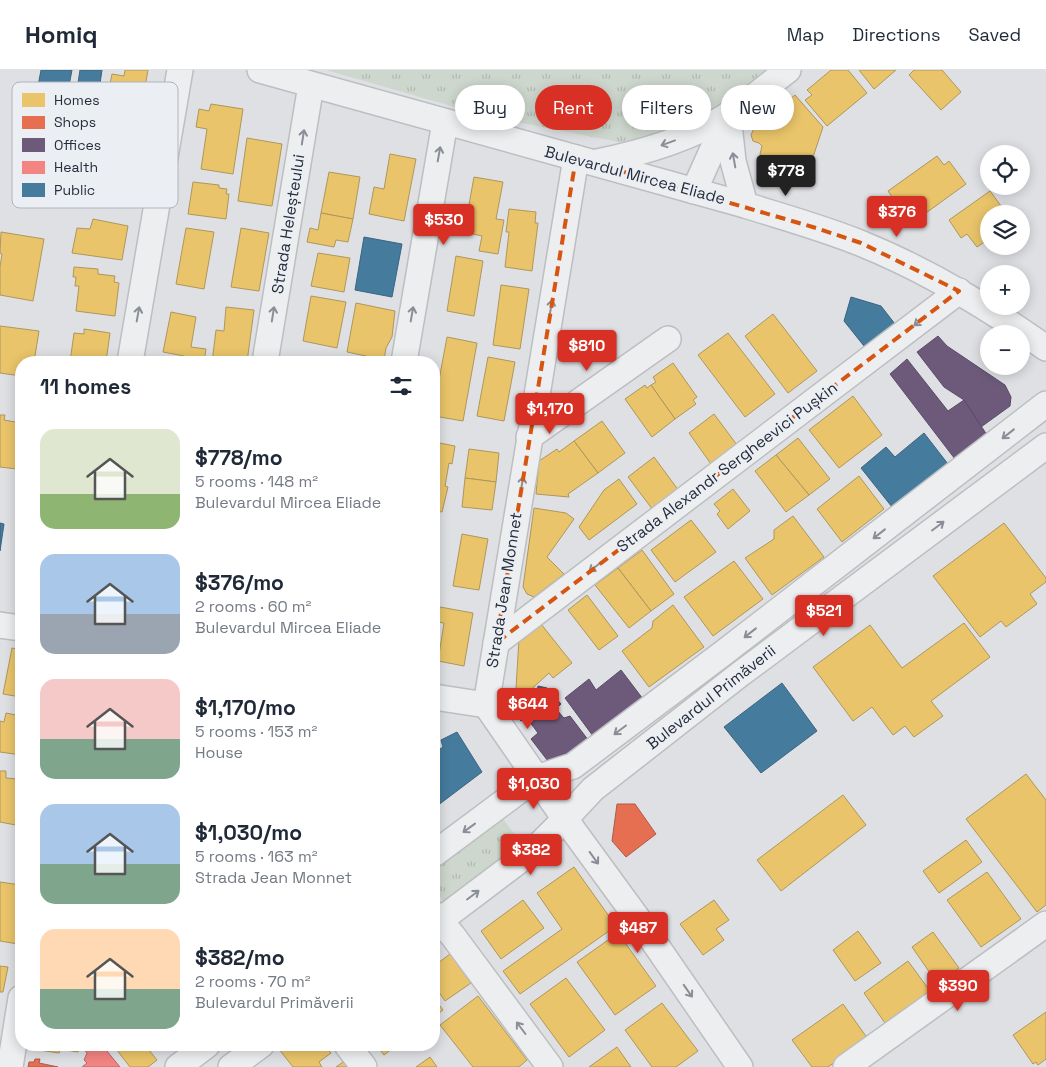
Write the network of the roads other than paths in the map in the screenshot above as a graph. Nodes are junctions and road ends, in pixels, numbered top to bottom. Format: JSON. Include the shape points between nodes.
{"nodes":[{"id":1,"x":260,"y":70,"type":"edge"},
{"id":2,"x":788,"y":70,"type":"edge"},
{"id":3,"x":311,"y":85,"type":"junction"},
{"id":4,"x":768,"y":85,"type":"edge"},
{"id":5,"x":721,"y":119,"type":"edge"},
{"id":6,"x":445,"y":122,"type":"junction"},
{"id":7,"x":721,"y":130,"type":"edge"},
{"id":8,"x":730,"y":130,"type":"edge"},
{"id":9,"x":585,"y":160,"type":"junction"},
{"id":10,"x":694,"y":191,"type":"junction"},
{"id":11,"x":745,"y":205,"type":"junction"},
{"id":12,"x":156,"y":208,"type":"edge"},
{"id":13,"x":959,"y":291,"type":"junction"},
{"id":14,"x":668,"y":339,"type":"dead end"},
{"id":15,"x":1046,"y":348,"type":"edge"},
{"id":16,"x":131,"y":356,"type":"edge"},
{"id":17,"x":266,"y":356,"type":"edge"},
{"id":18,"x":405,"y":356,"type":"edge"},
{"id":19,"x":1046,"y":404,"type":"edge"},
{"id":20,"x":530,"y":437,"type":"junction"},
{"id":21,"x":1046,"y":446,"type":"edge"},
{"id":22,"x":0,"y":625,"type":"edge"},
{"id":23,"x":15,"y":627,"type":"edge"},
{"id":24,"x":496,"y":643,"type":"junction"},
{"id":25,"x":440,"y":698,"type":"edge"},
{"id":26,"x":486,"y":705,"type":"junction"},
{"id":27,"x":536,"y":778,"type":"junction"},
{"id":28,"x":565,"y":819,"type":"junction"},
{"id":29,"x":440,"y":850,"type":"edge"},
{"id":30,"x":440,"y":917,"type":"edge"},
{"id":31,"x":1046,"y":924,"type":"edge"},
{"id":32,"x":440,"y":925,"type":"edge"},
{"id":33,"x":15,"y":1036,"type":"edge"},
{"id":34,"x":199,"y":1051,"type":"edge"},
{"id":35,"x":253,"y":1051,"type":"edge"},
{"id":36,"x":352,"y":1051,"type":"edge"},
{"id":37,"x":10,"y":1067,"type":"edge"},
{"id":38,"x":179,"y":1067,"type":"edge"},
{"id":39,"x":231,"y":1067,"type":"edge"},
{"id":40,"x":364,"y":1067,"type":"edge"},
{"id":41,"x":550,"y":1067,"type":"edge"},
{"id":42,"x":740,"y":1067,"type":"edge"},
{"id":43,"x":846,"y":1067,"type":"edge"}],
"edges":[{"from":1,"to":3,"type":"street","name":"Bulevardul Mircea Eliade"},
{"from":2,"to":4,"type":"street"},
{"from":3,"to":6,"type":"street","name":"Bulevardul Mircea Eliade"},
{"from":17,"to":3,"type":"street","name":"Strada Heleșteului","one_way":true},
{"from":5,"to":9,"type":"street","one_way":true,"via":[[687,136],[645,151]]},
{"from":6,"to":9,"type":"street","name":"Bulevardul Mircea Eliade"},
{"from":18,"to":6,"type":"street","one_way":true},
{"from":7,"to":10,"type":"street"},
{"from":11,"to":8,"type":"street","one_way":true,"via":[[733,160]]},
{"from":9,"to":10,"type":"street","name":"Bulevardul Mircea Eliade"},
{"from":20,"to":9,"type":"street","name":"Strada Jean Monnet","one_way":true},
{"from":10,"to":11,"type":"street","name":"Bulevardul Mircea Eliade"},
{"from":11,"to":13,"type":"street","name":"Bulevardul Mircea Eliade","via":[[861,244]]},
{"from":16,"to":12,"type":"street","one_way":true},
{"from":13,"to":15,"type":"street","name":"Bulevardul Mircea Eliade"},
{"from":13,"to":24,"type":"street","name":"Strada Alexandr Sergheevici Pușkin","one_way":true},
{"from":14,"to":20,"type":"street"},
{"from":19,"to":27,"type":"street","name":"Bulevardul Primăverii","one_way":true,"via":[[573,766]]},
{"from":24,"to":20,"type":"street","name":"Strada Jean Monnet","one_way":true},
{"from":28,"to":21,"type":"street","name":"Bulevardul Primăverii","one_way":true,"via":[[593,788],[738,675]]},
{"from":22,"to":23,"type":"street"},
{"from":24,"to":26,"type":"street","name":"Strada Jean Monnet"},
{"from":25,"to":26,"type":"street"},
{"from":26,"to":27,"type":"street"},
{"from":27,"to":28,"type":"street"},
{"from":27,"to":29,"type":"street","name":"Bulevardul Primăverii","one_way":true},
{"from":30,"to":28,"type":"street","name":"Bulevardul Primăverii","one_way":true,"via":[[536,848]]},
{"from":28,"to":42,"type":"street","one_way":true},
{"from":31,"to":43,"type":"street"},
{"from":41,"to":32,"type":"street","one_way":true},
{"from":33,"to":37,"type":"street"},
{"from":34,"to":38,"type":"street"},
{"from":35,"to":39,"type":"street"},
{"from":36,"to":40,"type":"street"}]}
